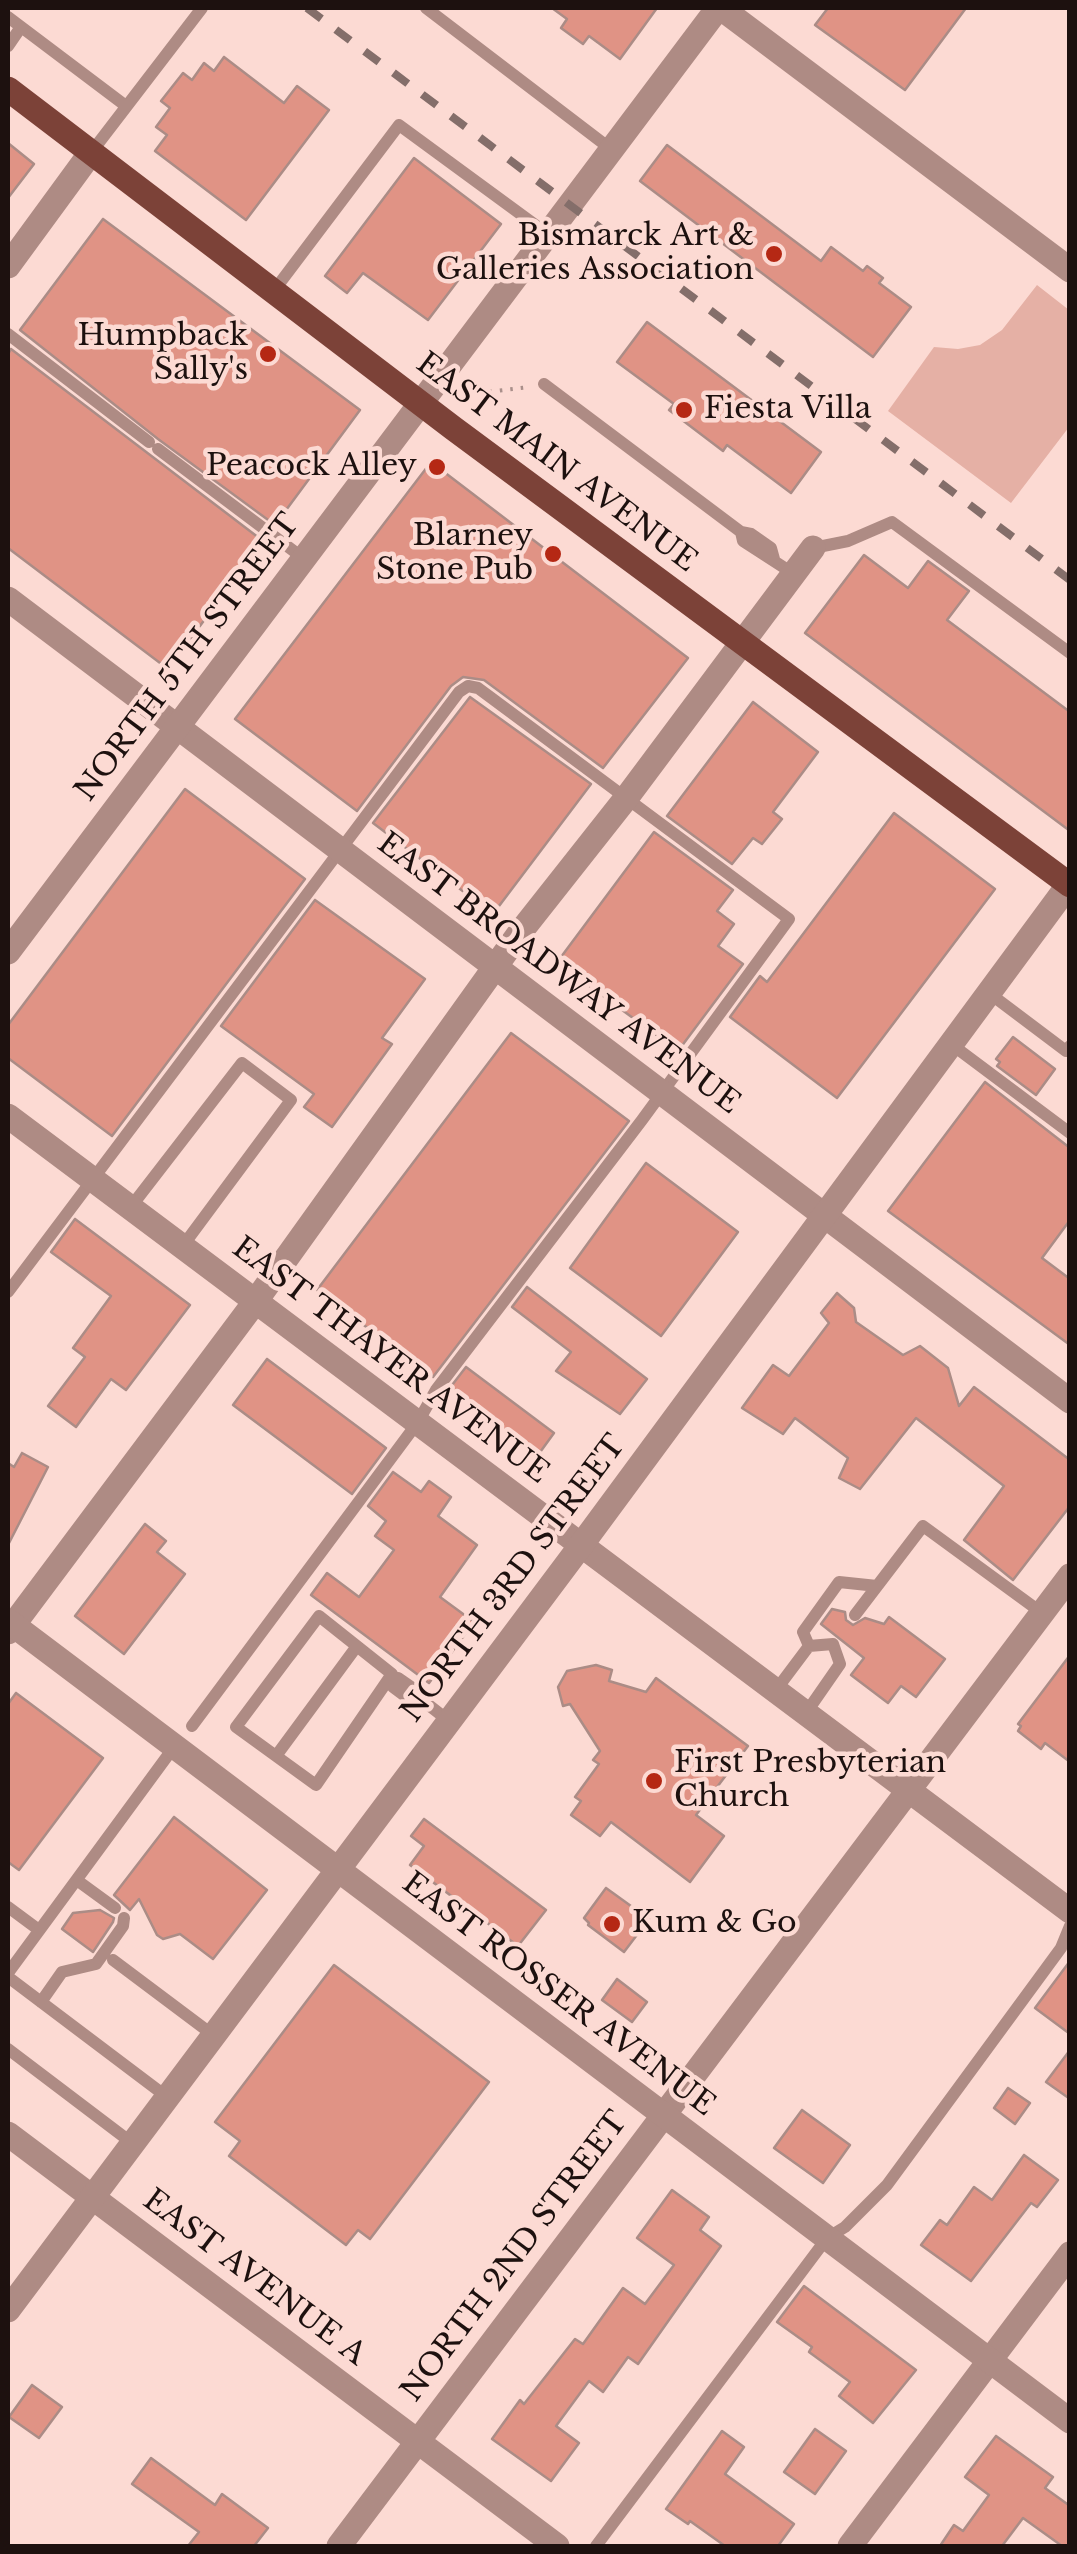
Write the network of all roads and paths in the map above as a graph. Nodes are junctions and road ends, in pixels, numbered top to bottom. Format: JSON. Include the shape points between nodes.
{"nodes":[{"id":1,"x":202,"y":8,"type":"edge"},
{"id":2,"x":426,"y":8,"type":"edge"},
{"id":3,"x":720,"y":8,"type":"edge"},
{"id":4,"x":8,"y":18,"type":"edge"},
{"id":5,"x":21,"y":27,"type":"junction"},
{"id":6,"x":8,"y":46,"type":"edge"},
{"id":7,"x":8,"y":90,"type":"edge"},
{"id":8,"x":126,"y":106,"type":"junction"},
{"id":9,"x":612,"y":150,"type":"junction"},
{"id":10,"x":90,"y":154,"type":"junction"},
{"id":11,"x":548,"y":235,"type":"junction"},
{"id":12,"x":8,"y":266,"type":"edge"},
{"id":13,"x":1070,"y":270,"type":"edge"},
{"id":14,"x":272,"y":292,"type":"junction"},
{"id":15,"x":8,"y":334,"type":"edge"},
{"id":16,"x":544,"y":384,"type":"joint"},
{"id":17,"x":479,"y":393,"type":"dead end"},
{"id":18,"x":421,"y":404,"type":"junction"},
{"id":19,"x":812,"y":548,"type":"joint"},
{"id":20,"x":303,"y":558,"type":"junction"},
{"id":21,"x":784,"y":566,"type":"junction"},
{"id":22,"x":8,"y":599,"type":"edge"},
{"id":23,"x":743,"y":642,"type":"junction"},
{"id":24,"x":1070,"y":653,"type":"edge"},
{"id":25,"x":177,"y":725,"type":"junction"},
{"id":26,"x":627,"y":797,"type":"junction"},
{"id":27,"x":340,"y":850,"type":"junction"},
{"id":28,"x":1069,"y":884,"type":"edge"},
{"id":29,"x":8,"y":952,"type":"edge"},
{"id":30,"x":496,"y":966,"type":"junction"},
{"id":31,"x":989,"y":993,"type":"junction"},
{"id":32,"x":951,"y":1044,"type":"junction"},
{"id":33,"x":1070,"y":1046,"type":"edge"},
{"id":34,"x":662,"y":1094,"type":"junction"},
{"id":35,"x":8,"y":1116,"type":"edge"},
{"id":36,"x":1070,"y":1133,"type":"edge"},
{"id":37,"x":92,"y":1180,"type":"junction"},
{"id":38,"x":130,"y":1208,"type":"junction"},
{"id":39,"x":822,"y":1215,"type":"junction"},
{"id":40,"x":182,"y":1247,"type":"junction"},
{"id":41,"x":8,"y":1292,"type":"edge"},
{"id":42,"x":255,"y":1302,"type":"junction"},
{"id":43,"x":1070,"y":1401,"type":"edge"},
{"id":44,"x":418,"y":1422,"type":"junction"},
{"id":45,"x":582,"y":1544,"type":"junction"},
{"id":46,"x":1070,"y":1576,"type":"edge"},
{"id":47,"x":877,"y":1586,"type":"junction"},
{"id":48,"x":1042,"y":1613,"type":"junction"},
{"id":49,"x":855,"y":1615,"type":"dead end"},
{"id":50,"x":9,"y":1626,"type":"edge"},
{"id":51,"x":357,"y":1646,"type":"junction"},
{"id":52,"x":809,"y":1646,"type":"junction"},
{"id":53,"x":392,"y":1678,"type":"junction"},
{"id":54,"x":776,"y":1690,"type":"junction"},
{"id":55,"x":806,"y":1713,"type":"junction"},
{"id":56,"x":449,"y":1720,"type":"junction"},
{"id":57,"x":192,"y":1726,"type":"dead end"},
{"id":58,"x":174,"y":1747,"type":"junction"},
{"id":59,"x":276,"y":1756,"type":"junction"},
{"id":60,"x":908,"y":1790,"type":"junction"},
{"id":61,"x":338,"y":1868,"type":"junction"},
{"id":62,"x":78,"y":1881,"type":"junction"},
{"id":63,"x":8,"y":1907,"type":"edge"},
{"id":64,"x":1070,"y":1911,"type":"edge"},
{"id":65,"x":1070,"y":1926,"type":"edge"},
{"id":66,"x":39,"y":1930,"type":"junction"},
{"id":67,"x":113,"y":1960,"type":"dead end"},
{"id":68,"x":8,"y":1975,"type":"edge"},
{"id":69,"x":41,"y":2002,"type":"junction"},
{"id":70,"x":213,"y":2035,"type":"junction"},
{"id":71,"x":8,"y":2048,"type":"edge"},
{"id":72,"x":167,"y":2097,"type":"junction"},
{"id":73,"x":663,"y":2115,"type":"junction"},
{"id":74,"x":8,"y":2134,"type":"edge"},
{"id":75,"x":132,"y":2144,"type":"junction"},
{"id":76,"x":92,"y":2197,"type":"junction"},
{"id":77,"x":827,"y":2238,"type":"junction"},
{"id":78,"x":1070,"y":2254,"type":"edge"},
{"id":79,"x":8,"y":2310,"type":"edge"},
{"id":80,"x":990,"y":2360,"type":"junction"},
{"id":81,"x":1070,"y":2420,"type":"edge"},
{"id":82,"x":418,"y":2440,"type":"junction"},
{"id":83,"x":339,"y":2546,"type":"edge"},
{"id":84,"x":557,"y":2546,"type":"edge"},
{"id":85,"x":596,"y":2546,"type":"edge"},
{"id":86,"x":850,"y":2546,"type":"edge"}],
"edges":[{"from":1,"to":8,"type":"lane"},
{"from":2,"to":9,"type":"lane"},
{"from":3,"to":9,"type":"street","name":"NORTH 5TH STREET"},
{"from":3,"to":13,"type":"street"},
{"from":4,"to":5,"type":"lane"},
{"from":5,"to":6,"type":"lane"},
{"from":5,"to":8,"type":"lane"},
{"from":7,"to":10,"type":"main road","name":"EAST MAIN AVENUE"},
{"from":8,"to":10,"type":"lane"},
{"from":9,"to":11,"type":"street","name":"NORTH 5TH STREET"},
{"from":10,"to":12,"type":"street"},
{"from":10,"to":14,"type":"main road","name":"EAST MAIN AVENUE"},
{"from":11,"to":14,"type":"lane","via":[[399,125]]},
{"from":11,"to":18,"type":"street","name":"NORTH 5TH STREET"},
{"from":14,"to":18,"type":"main road","name":"EAST MAIN AVENUE"},
{"from":15,"to":20,"type":"lane"},
{"from":16,"to":17,"type":"path"},
{"from":16,"to":21,"type":"lane"},
{"from":18,"to":20,"type":"street","name":"NORTH 5TH STREET"},
{"from":18,"to":23,"type":"main road","name":"EAST MAIN AVENUE"},
{"from":19,"to":21,"type":"street"},
{"from":19,"to":24,"type":"lane","via":[[892,522]]},
{"from":20,"to":25,"type":"street","name":"NORTH 5TH STREET"},
{"from":21,"to":23,"type":"street"},
{"from":22,"to":25,"type":"street","name":"EAST BROADWAY AVENUE"},
{"from":23,"to":26,"type":"street"},
{"from":23,"to":28,"type":"main road","name":"EAST MAIN AVENUE"},
{"from":25,"to":27,"type":"street","name":"EAST BROADWAY AVENUE"},
{"from":25,"to":29,"type":"street","name":"NORTH 5TH STREET"},
{"from":26,"to":27,"type":"lane","via":[[468,686]]},
{"from":26,"to":30,"type":"street"},
{"from":26,"to":34,"type":"lane","via":[[789,919]]},
{"from":27,"to":30,"type":"street","name":"EAST BROADWAY AVENUE"},
{"from":27,"to":37,"type":"lane"},
{"from":28,"to":31,"type":"street","name":"NORTH 3RD STREET"},
{"from":30,"to":34,"type":"street","name":"EAST BROADWAY AVENUE"},
{"from":30,"to":42,"type":"street"},
{"from":31,"to":32,"type":"street","name":"NORTH 3RD STREET"},
{"from":31,"to":33,"type":"lane","via":[[1066,1050]]},
{"from":32,"to":36,"type":"lane"},
{"from":32,"to":39,"type":"street","name":"NORTH 3RD STREET"},
{"from":34,"to":39,"type":"street","name":"EAST BROADWAY AVENUE"},
{"from":34,"to":44,"type":"lane"},
{"from":35,"to":37,"type":"street","name":"EAST THAYER AVENUE"},
{"from":37,"to":38,"type":"street","name":"EAST THAYER AVENUE"},
{"from":37,"to":41,"type":"lane"},
{"from":38,"to":40,"type":"street","name":"EAST THAYER AVENUE"},
{"from":38,"to":40,"type":"lane","via":[[242,1063],[291,1100]]},
{"from":39,"to":43,"type":"street","name":"EAST BROADWAY AVENUE"},
{"from":39,"to":45,"type":"street","name":"NORTH 3RD STREET"},
{"from":40,"to":42,"type":"street","name":"EAST THAYER AVENUE"},
{"from":42,"to":44,"type":"street","name":"EAST THAYER AVENUE"},
{"from":42,"to":50,"type":"street"},
{"from":44,"to":45,"type":"street","name":"EAST THAYER AVENUE"},
{"from":44,"to":57,"type":"lane"},
{"from":45,"to":54,"type":"street","name":"EAST THAYER AVENUE"},
{"from":45,"to":56,"type":"street","name":"NORTH 3RD STREET"},
{"from":46,"to":48,"type":"street","name":"NORTH 2ND STREET"},
{"from":47,"to":48,"type":"lane","via":[[923,1526]]},
{"from":47,"to":49,"type":"lane"},
{"from":47,"to":52,"type":"lane","via":[[839,1582],[803,1632]]},
{"from":48,"to":60,"type":"street","name":"NORTH 2ND STREET"},
{"from":50,"to":58,"type":"street","name":"EAST ROSSER AVENUE"},
{"from":51,"to":53,"type":"lane"},
{"from":51,"to":59,"type":"lane"},
{"from":51,"to":59,"type":"lane","via":[[319,1616],[236,1727]]},
{"from":52,"to":54,"type":"lane"},
{"from":52,"to":55,"type":"lane","via":[[835,1641],[840,1664]]},
{"from":53,"to":56,"type":"lane"},
{"from":53,"to":59,"type":"lane","via":[[316,1785]]},
{"from":54,"to":55,"type":"street","name":"EAST THAYER AVENUE"},
{"from":55,"to":60,"type":"street","name":"EAST THAYER AVENUE"},
{"from":56,"to":61,"type":"street","name":"NORTH 3RD STREET"},
{"from":58,"to":61,"type":"street","name":"EAST ROSSER AVENUE"},
{"from":58,"to":62,"type":"lane"},
{"from":60,"to":64,"type":"street","name":"EAST THAYER AVENUE"},
{"from":60,"to":73,"type":"street","name":"NORTH 2ND STREET"},
{"from":61,"to":70,"type":"street","name":"NORTH 3RD STREET"},
{"from":61,"to":73,"type":"street","name":"EAST ROSSER AVENUE"},
{"from":62,"to":66,"type":"lane"},
{"from":62,"to":69,"type":"lane","via":[[119,1913],[123,1926],[96,1964],[62,1972]]},
{"from":63,"to":66,"type":"lane"},
{"from":65,"to":77,"type":"lane","via":[[1061,1948],[887,2184]]},
{"from":66,"to":68,"type":"lane"},
{"from":67,"to":70,"type":"lane"},
{"from":68,"to":69,"type":"lane"},
{"from":69,"to":72,"type":"lane"},
{"from":70,"to":72,"type":"street","name":"NORTH 3RD STREET"},
{"from":71,"to":75,"type":"lane"},
{"from":72,"to":75,"type":"street","name":"NORTH 3RD STREET"},
{"from":73,"to":77,"type":"street","name":"EAST ROSSER AVENUE"},
{"from":73,"to":82,"type":"street","name":"NORTH 2ND STREET"},
{"from":74,"to":76,"type":"street","name":"EAST AVENUE A"},
{"from":75,"to":76,"type":"street","name":"NORTH 3RD STREET"},
{"from":76,"to":79,"type":"street","name":"NORTH 3RD STREET"},
{"from":76,"to":82,"type":"street","name":"EAST AVENUE A"},
{"from":77,"to":80,"type":"street","name":"EAST ROSSER AVENUE"},
{"from":77,"to":85,"type":"lane"},
{"from":78,"to":80,"type":"street"},
{"from":80,"to":81,"type":"street","name":"EAST ROSSER AVENUE"},
{"from":80,"to":86,"type":"street"},
{"from":82,"to":83,"type":"street","name":"NORTH 2ND STREET"},
{"from":82,"to":84,"type":"street","name":"EAST AVENUE A"}]}
